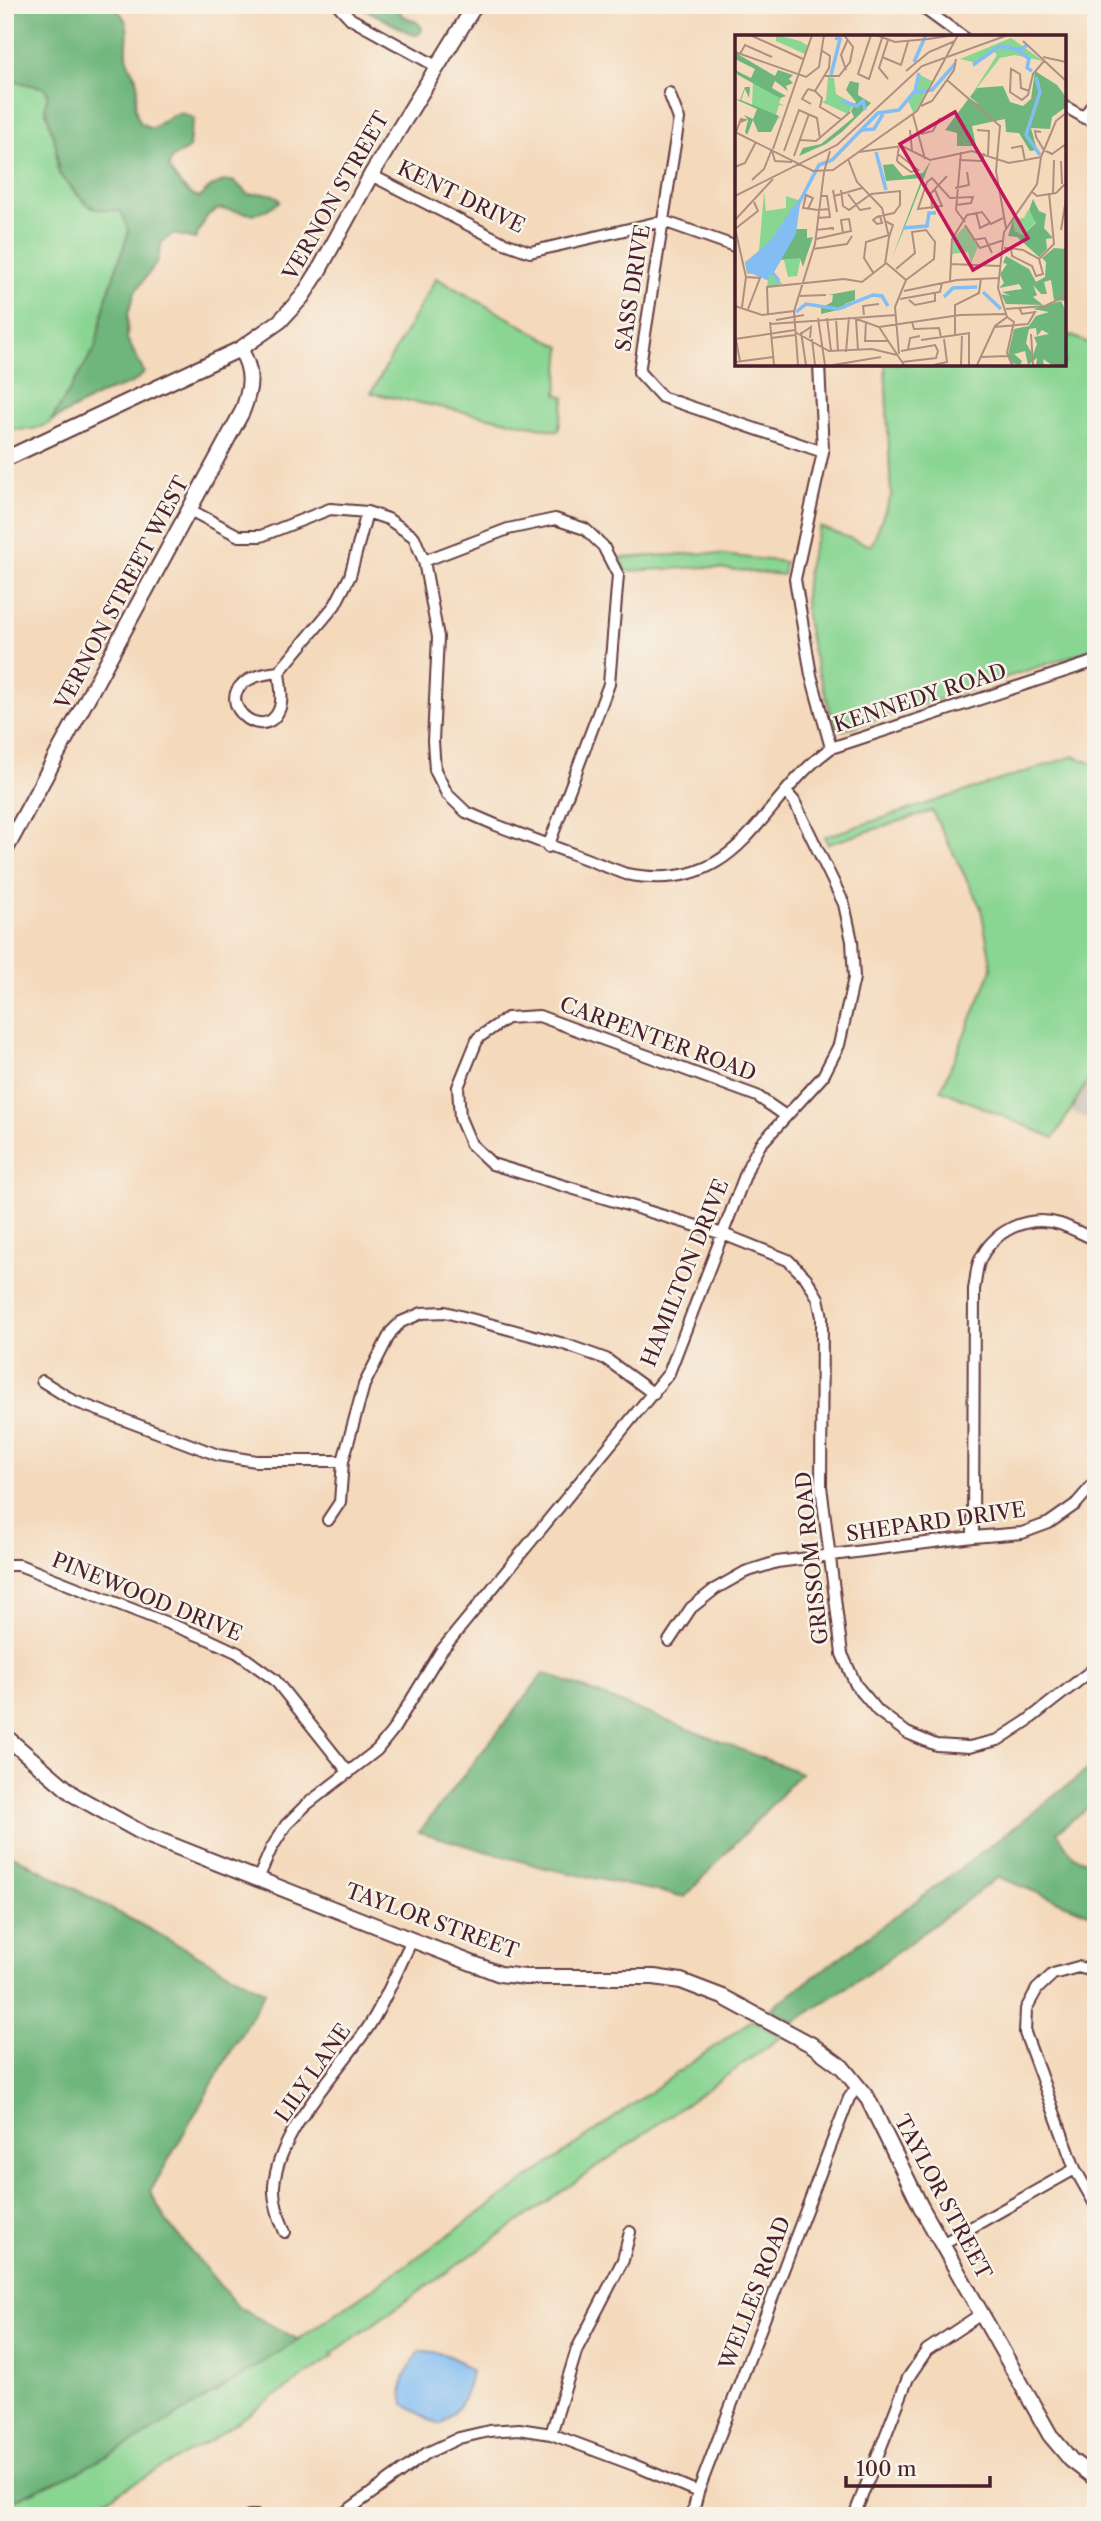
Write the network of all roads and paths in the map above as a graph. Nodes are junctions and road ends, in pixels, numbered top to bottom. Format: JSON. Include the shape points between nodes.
{"nodes":[{"id":1,"x":338,"y":5,"type":"edge"},
{"id":2,"x":475,"y":5,"type":"edge"},
{"id":3,"x":919,"y":5,"type":"edge"},
{"id":4,"x":960,"y":35,"type":"edge"},
{"id":5,"x":436,"y":66,"type":"junction"},
{"id":6,"x":669,"y":93,"type":"dead end"},
{"id":7,"x":1096,"y":98,"type":"edge"},
{"id":8,"x":1066,"y":107,"type":"edge"},
{"id":9,"x":1084,"y":118,"type":"junction"},
{"id":10,"x":1096,"y":124,"type":"edge"},
{"id":11,"x":371,"y":175,"type":"junction"},
{"id":12,"x":663,"y":221,"type":"junction"},
{"id":13,"x":735,"y":246,"type":"edge"},
{"id":14,"x":240,"y":349,"type":"junction"},
{"id":15,"x":819,"y":366,"type":"edge"},
{"id":16,"x":823,"y":452,"type":"junction"},
{"id":17,"x":5,"y":459,"type":"edge"},
{"id":18,"x":190,"y":510,"type":"junction"},
{"id":19,"x":367,"y":512,"type":"junction"},
{"id":20,"x":424,"y":562,"type":"junction"},
{"id":21,"x":1096,"y":661,"type":"edge"},
{"id":22,"x":279,"y":672,"type":"junction"},
{"id":23,"x":831,"y":747,"type":"junction"},
{"id":24,"x":786,"y":792,"type":"junction"},
{"id":25,"x":548,"y":847,"type":"junction"},
{"id":26,"x":5,"y":850,"type":"edge"},
{"id":27,"x":786,"y":1116,"type":"junction"},
{"id":28,"x":723,"y":1234,"type":"junction"},
{"id":29,"x":1096,"y":1240,"type":"edge"},
{"id":30,"x":42,"y":1381,"type":"dead end"},
{"id":31,"x":654,"y":1394,"type":"junction"},
{"id":32,"x":343,"y":1461,"type":"junction"},
{"id":33,"x":1096,"y":1481,"type":"edge"},
{"id":34,"x":328,"y":1520,"type":"dead end"},
{"id":35,"x":973,"y":1537,"type":"junction"},
{"id":36,"x":831,"y":1556,"type":"junction"},
{"id":37,"x":5,"y":1565,"type":"edge"},
{"id":38,"x":668,"y":1641,"type":"dead end"},
{"id":39,"x":1096,"y":1667,"type":"edge"},
{"id":40,"x":5,"y":1737,"type":"edge"},
{"id":41,"x":349,"y":1773,"type":"junction"},
{"id":42,"x":258,"y":1879,"type":"junction"},
{"id":43,"x":412,"y":1940,"type":"junction"},
{"id":44,"x":1096,"y":1972,"type":"edge"},
{"id":45,"x":858,"y":2086,"type":"junction"},
{"id":46,"x":1075,"y":2169,"type":"junction"},
{"id":47,"x":1096,"y":2206,"type":"edge"},
{"id":48,"x":285,"y":2232,"type":"dead end"},
{"id":49,"x":630,"y":2232,"type":"dead end"},
{"id":50,"x":942,"y":2244,"type":"junction"},
{"id":51,"x":981,"y":2314,"type":"junction"},
{"id":52,"x":551,"y":2434,"type":"junction"},
{"id":53,"x":1096,"y":2479,"type":"edge"},
{"id":54,"x":698,"y":2492,"type":"junction"},
{"id":55,"x":249,"y":2516,"type":"edge"},
{"id":56,"x":257,"y":2516,"type":"edge"},
{"id":57,"x":340,"y":2516,"type":"edge"},
{"id":58,"x":692,"y":2516,"type":"edge"},
{"id":59,"x":854,"y":2516,"type":"edge"}],
"edges":[{"from":1,"to":5,"type":"street","via":[[351,19]]},
{"from":2,"to":5,"type":"street","name":"VERNON STREET"},
{"from":3,"to":4,"type":"street"},
{"from":5,"to":11,"type":"street","name":"VERNON STREET"},
{"from":6,"to":12,"type":"street","name":"SASS DRIVE","via":[[679,119]]},
{"from":7,"to":9,"type":"street"},
{"from":8,"to":9,"type":"street"},
{"from":9,"to":10,"type":"street"},
{"from":11,"to":12,"type":"street","name":"KENT DRIVE","via":[[530,252]]},
{"from":11,"to":14,"type":"street","name":"VERNON STREET","via":[[302,297],[280,321]]},
{"from":12,"to":13,"type":"street"},
{"from":12,"to":16,"type":"street","name":"SASS DRIVE","via":[[639,372],[662,397]]},
{"from":14,"to":17,"type":"street","name":"VERNON STREET"},
{"from":14,"to":18,"type":"street","name":"VERNON STREET WEST","via":[[249,363],[248,397]]},
{"from":15,"to":16,"type":"street"},
{"from":16,"to":23,"type":"street","via":[[795,579],[811,675]]},
{"from":18,"to":19,"type":"street","name":"KENNEDY ROAD","via":[[239,536],[261,537],[330,509]]},
{"from":18,"to":26,"type":"street","name":"VERNON STREET WEST"},
{"from":19,"to":20,"type":"street","name":"KENNEDY ROAD","via":[[388,519],[414,537]]},
{"from":19,"to":22,"type":"street","via":[[350,576],[335,605]]},
{"from":20,"to":25,"type":"street","name":"KENNEDY ROAD","via":[[438,637],[435,770],[447,794],[466,812]]},
{"from":20,"to":25,"type":"street","via":[[508,529],[555,519],[585,529],[603,546],[618,575],[609,684]]},
{"from":21,"to":23,"type":"street","name":"KENNEDY ROAD"},
{"from":22,"to":22,"type":"street","via":[[282,698],[271,721],[252,722],[240,715],[234,705],[237,690],[246,680]]},
{"from":23,"to":24,"type":"street","name":"KENNEDY ROAD"},
{"from":24,"to":25,"type":"street","name":"KENNEDY ROAD","via":[[731,853],[702,870],[647,878]]},
{"from":24,"to":27,"type":"street","name":"HAMILTON DRIVE","via":[[844,904],[854,978],[839,1045],[823,1076]]},
{"from":27,"to":28,"type":"street","name":"HAMILTON DRIVE","via":[[749,1165]]},
{"from":27,"to":28,"type":"street","name":"CARPENTER ROAD","via":[[757,1096],[539,1016],[507,1018],[478,1038],[458,1087],[460,1118],[471,1144],[492,1164]]},
{"from":28,"to":31,"type":"street","name":"HAMILTON DRIVE","via":[[670,1373]]},
{"from":28,"to":36,"type":"street","name":"GRISSOM ROAD","via":[[788,1260],[818,1298],[821,1486]]},
{"from":29,"to":35,"type":"street","via":[[1059,1224],[1033,1220],[1013,1225],[979,1262],[974,1289]]},
{"from":30,"to":32,"type":"street","via":[[74,1401],[218,1455],[256,1461]]},
{"from":31,"to":32,"type":"street","via":[[606,1359],[445,1312],[422,1313],[401,1322],[379,1352],[363,1385]]},
{"from":31,"to":41,"type":"street","name":"HAMILTON DRIVE","via":[[441,1651],[377,1751]]},
{"from":32,"to":34,"type":"street","via":[[340,1502]]},
{"from":33,"to":35,"type":"street","name":"SHEPARD DRIVE","via":[[1049,1524],[1022,1533]]},
{"from":35,"to":36,"type":"street","name":"SHEPARD DRIVE"},
{"from":36,"to":38,"type":"street","name":"SHEPARD DRIVE","via":[[777,1562],[745,1572],[691,1608]]},
{"from":36,"to":39,"type":"street","name":"GRISSOM ROAD","via":[[842,1654],[856,1685],[878,1711],[907,1733],[936,1745],[969,1747],[998,1740]]},
{"from":37,"to":41,"type":"street","name":"PINEWOOD DRIVE","via":[[19,1565],[238,1653],[275,1680]]},
{"from":40,"to":42,"type":"street","name":"TAYLOR STREET","via":[[74,1795],[108,1815]]},
{"from":41,"to":42,"type":"street","name":"HAMILTON DRIVE","via":[[286,1825]]},
{"from":42,"to":43,"type":"street","name":"TAYLOR STREET"},
{"from":43,"to":45,"type":"street","name":"TAYLOR STREET","via":[[500,1974],[654,1977],[681,1982],[723,1997],[812,2045],[842,2067]]},
{"from":43,"to":48,"type":"street","name":"LILY LANE","via":[[370,2025],[308,2109],[277,2169],[276,2211]]},
{"from":44,"to":46,"type":"street","via":[[1078,1967],[1053,1974],[1037,1989],[1026,2010],[1025,2033]]},
{"from":45,"to":50,"type":"street","name":"TAYLOR STREET"},
{"from":45,"to":54,"type":"street","name":"WELLES ROAD","via":[[849,2098]]},
{"from":46,"to":47,"type":"street"},
{"from":46,"to":50,"type":"street"},
{"from":49,"to":52,"type":"street","via":[[623,2260],[577,2349]]},
{"from":50,"to":51,"type":"street","name":"TAYLOR STREET"},
{"from":51,"to":53,"type":"street","name":"TAYLOR STREET","via":[[1050,2435],[1071,2460]]},
{"from":51,"to":59,"type":"street","via":[[928,2350],[908,2378]]},
{"from":52,"to":54,"type":"street"},
{"from":52,"to":57,"type":"street","via":[[519,2429],[459,2438],[427,2454]]},
{"from":54,"to":58,"type":"street","name":"WELLES ROAD"},
{"from":55,"to":56,"type":"street"}]}
